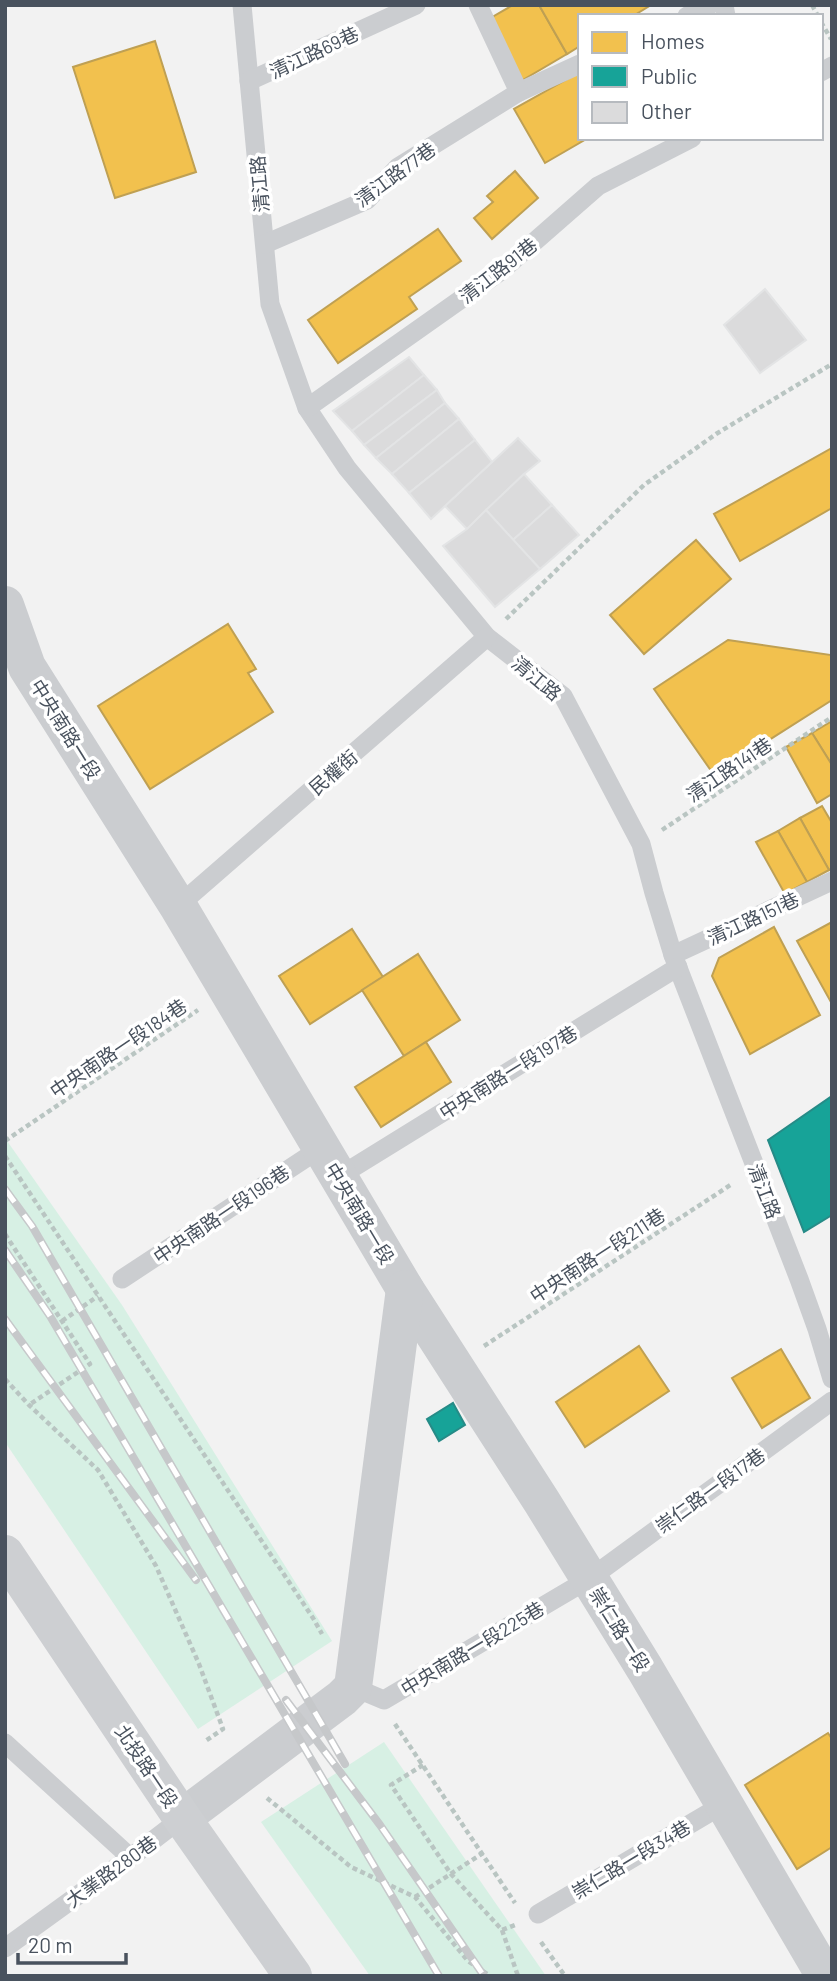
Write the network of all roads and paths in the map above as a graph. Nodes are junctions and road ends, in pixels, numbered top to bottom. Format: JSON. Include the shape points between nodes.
{"nodes":[{"id":1,"x":242,"y":5,"type":"edge"},
{"id":2,"x":416,"y":5,"type":"edge"},
{"id":3,"x":478,"y":5,"type":"edge"},
{"id":4,"x":710,"y":5,"type":"edge"},
{"id":5,"x":691,"y":14,"type":"edge"},
{"id":6,"x":578,"y":65,"type":"edge"},
{"id":7,"x":249,"y":82,"type":"junction"},
{"id":8,"x":519,"y":92,"type":"junction"},
{"id":9,"x":688,"y":140,"type":"edge"},
{"id":10,"x":265,"y":244,"type":"junction"},
{"id":11,"x":832,"y":364,"type":"edge"},
{"id":12,"x":307,"y":408,"type":"junction"},
{"id":13,"x":5,"y":606,"type":"edge"},
{"id":14,"x":487,"y":638,"type":"junction"},
{"id":15,"x":832,"y":717,"type":"edge"},
{"id":16,"x":641,"y":844,"type":"junction"},
{"id":17,"x":832,"y":881,"type":"edge"},
{"id":18,"x":178,"y":906,"type":"junction"},
{"id":19,"x":676,"y":961,"type":"junction"},
{"id":20,"x":228,"y":990,"type":"junction"},
{"id":21,"x":5,"y":1141,"type":"edge"},
{"id":22,"x":5,"y":1156,"type":"edge"},
{"id":23,"x":330,"y":1162,"type":"junction"},
{"id":24,"x":756,"y":1168,"type":"junction"},
{"id":25,"x":5,"y":1234,"type":"edge"},
{"id":26,"x":122,"y":1279,"type":"dead end"},
{"id":27,"x":405,"y":1289,"type":"junction"},
{"id":28,"x":97,"y":1296,"type":"junction"},
{"id":29,"x":62,"y":1321,"type":"junction"},
{"id":30,"x":824,"y":1324,"type":"edge"},
{"id":31,"x":454,"y":1366,"type":"junction"},
{"id":32,"x":5,"y":1379,"type":"edge"},
{"id":33,"x":832,"y":1379,"type":"edge"},
{"id":34,"x":832,"y":1401,"type":"edge"},
{"id":35,"x":29,"y":1405,"type":"junction"},
{"id":36,"x":5,"y":1554,"type":"edge"},
{"id":37,"x":589,"y":1579,"type":"junction"},
{"id":38,"x":323,"y":1646,"type":"dead end"},
{"id":39,"x":353,"y":1687,"type":"junction"},
{"id":40,"x":393,"y":1722,"type":"dead end"},
{"id":41,"x":204,"y":1742,"type":"dead end"},
{"id":42,"x":5,"y":1743,"type":"edge"},
{"id":43,"x":423,"y":1765,"type":"junction"},
{"id":44,"x":263,"y":1795,"type":"dead end"},
{"id":45,"x":724,"y":1804,"type":"junction"},
{"id":46,"x":182,"y":1818,"type":"junction"},
{"id":47,"x":484,"y":1853,"type":"junction"},
{"id":48,"x":130,"y":1857,"type":"junction"},
{"id":49,"x":451,"y":1874,"type":"junction"},
{"id":50,"x":415,"y":1897,"type":"junction"},
{"id":51,"x":528,"y":1920,"type":"junction"},
{"id":52,"x":502,"y":1930,"type":"junction"},
{"id":53,"x":5,"y":1948,"type":"edge"},
{"id":54,"x":293,"y":1976,"type":"edge"},
{"id":55,"x":491,"y":1976,"type":"edge"},
{"id":56,"x":518,"y":1976,"type":"edge"},
{"id":57,"x":565,"y":1976,"type":"edge"},
{"id":58,"x":825,"y":1976,"type":"edge"}],
"edges":[{"from":1,"to":7,"type":"lane","name":"清江路"},
{"from":2,"to":7,"type":"lane","name":"清江路69巷"},
{"from":3,"to":8,"type":"lane"},
{"from":4,"to":5,"type":"lane"},
{"from":6,"to":8,"type":"lane","name":"清江路77巷"},
{"from":7,"to":10,"type":"lane","name":"清江路"},
{"from":8,"to":10,"type":"lane","name":"清江路77巷","via":[[398,167],[367,200]]},
{"from":9,"to":12,"type":"lane","name":"清江路91巷","via":[[598,186],[501,271]]},
{"from":10,"to":12,"type":"lane","name":"清江路","via":[[270,304]]},
{"from":11,"to":14,"type":"path","via":[[716,434],[644,485]]},
{"from":12,"to":14,"type":"lane","name":"清江路","via":[[346,468]]},
{"from":13,"to":18,"type":"street","name":"中央南路一段","via":[[27,667]]},
{"from":14,"to":16,"type":"lane","name":"清江路","via":[[563,696]]},
{"from":14,"to":18,"type":"lane","name":"民權街"},
{"from":15,"to":16,"type":"path","name":"清江路141巷"},
{"from":16,"to":19,"type":"lane","name":"清江路"},
{"from":17,"to":19,"type":"lane","name":"清江路151巷"},
{"from":18,"to":20,"type":"street","name":"中央南路一段"},
{"from":19,"to":23,"type":"lane","name":"中央南路一段197巷"},
{"from":19,"to":24,"type":"lane","name":"清江路"},
{"from":20,"to":21,"type":"path","name":"中央南路一段184巷"},
{"from":20,"to":23,"type":"street","name":"中央南路一段"},
{"from":22,"to":28,"type":"path"},
{"from":23,"to":26,"type":"lane","name":"中央南路一段196巷"},
{"from":23,"to":27,"type":"street","name":"中央南路一段"},
{"from":24,"to":30,"type":"lane","name":"清江路"},
{"from":24,"to":31,"type":"path","name":"中央南路一段211巷"},
{"from":25,"to":29,"type":"path"},
{"from":27,"to":31,"type":"street","name":"崇仁路一段"},
{"from":27,"to":39,"type":"street"},
{"from":28,"to":29,"type":"path"},
{"from":28,"to":38,"type":"path","via":[[313,1618]]},
{"from":29,"to":35,"type":"path","via":[[90,1364]]},
{"from":30,"to":33,"type":"lane","name":"清江路"},
{"from":31,"to":37,"type":"street","name":"崇仁路一段"},
{"from":32,"to":35,"type":"path"},
{"from":34,"to":37,"type":"lane","name":"崇仁路一段17巷"},
{"from":35,"to":41,"type":"path","via":[[98,1470],[156,1566],[223,1729]]},
{"from":36,"to":46,"type":"street","name":"北投路一段"},
{"from":37,"to":39,"type":"lane","name":"中央南路一段225巷","via":[[384,1700]]},
{"from":37,"to":45,"type":"street","name":"崇仁路一段"},
{"from":39,"to":46,"type":"street"},
{"from":40,"to":43,"type":"path"},
{"from":42,"to":48,"type":"lane"},
{"from":43,"to":47,"type":"path"},
{"from":43,"to":49,"type":"path","via":[[391,1785]]},
{"from":44,"to":50,"type":"path","via":[[351,1867]]},
{"from":45,"to":51,"type":"lane","name":"崇仁路一段34巷"},
{"from":45,"to":58,"type":"street","name":"崇仁路一段"},
{"from":46,"to":48,"type":"lane","name":"大業路280巷"},
{"from":46,"to":54,"type":"street","name":"北投路一段"},
{"from":47,"to":49,"type":"path"},
{"from":47,"to":51,"type":"path"},
{"from":48,"to":53,"type":"lane","name":"大業路280巷"},
{"from":49,"to":50,"type":"path"},
{"from":49,"to":52,"type":"path"},
{"from":50,"to":55,"type":"path","via":[[468,1961]]},
{"from":51,"to":52,"type":"path"},
{"from":51,"to":57,"type":"path"},
{"from":52,"to":56,"type":"path"}]}
